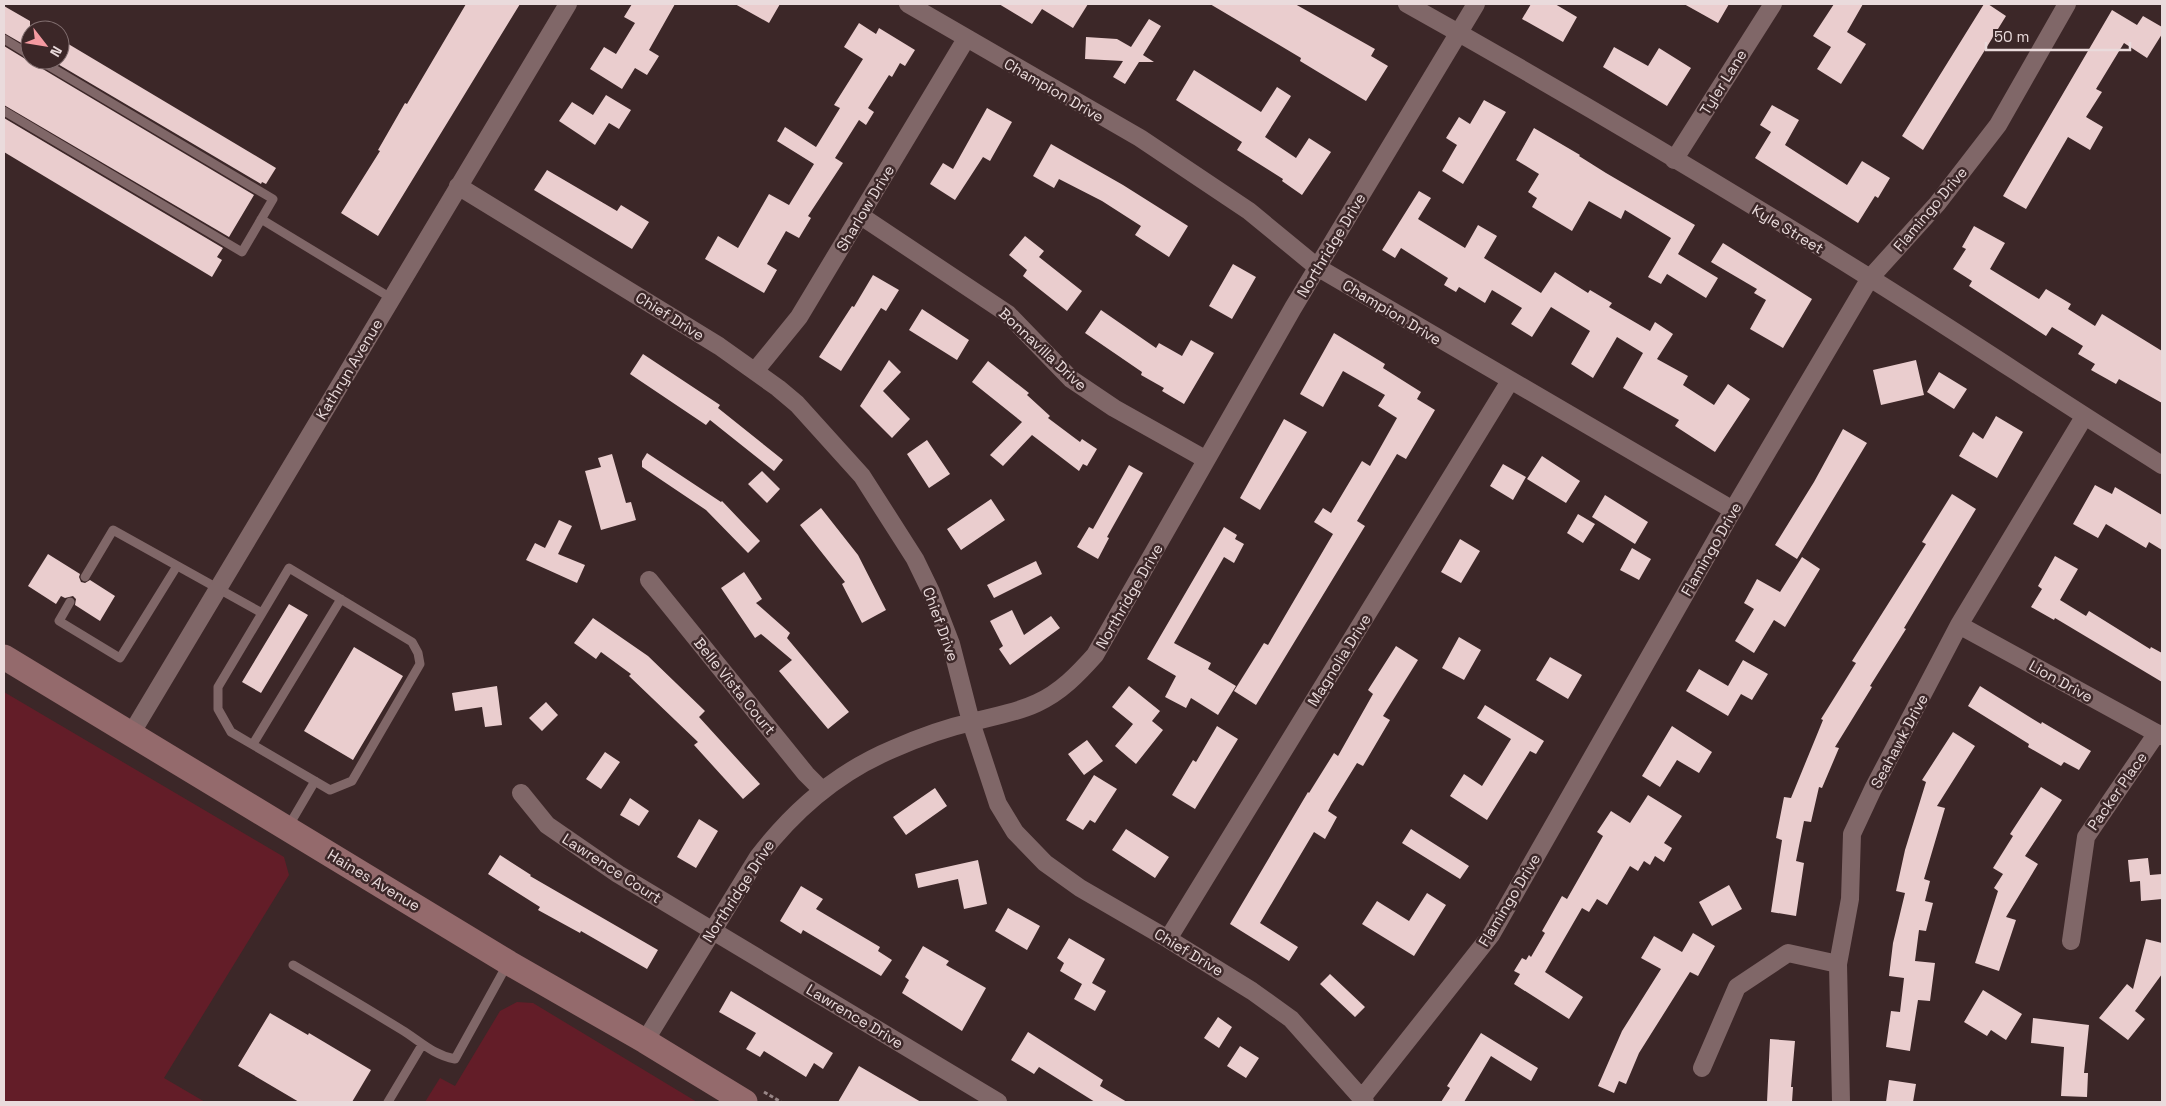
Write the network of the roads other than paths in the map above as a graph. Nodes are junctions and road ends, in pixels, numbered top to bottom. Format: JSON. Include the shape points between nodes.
{"nodes":[{"id":1,"x":568,"y":4,"type":"edge"},
{"id":2,"x":908,"y":4,"type":"edge"},
{"id":3,"x":1407,"y":4,"type":"edge"},
{"id":4,"x":1476,"y":4,"type":"edge"},
{"id":5,"x":1773,"y":4,"type":"edge"},
{"id":6,"x":2067,"y":4,"type":"edge"},
{"id":7,"x":1459,"y":33,"type":"junction"},
{"id":8,"x":4,"y":39,"type":"edge"},
{"id":9,"x":966,"y":39,"type":"junction"},
{"id":10,"x":20,"y":49,"type":"edge"},
{"id":11,"x":56,"y":70,"type":"edge"},
{"id":12,"x":4,"y":111,"type":"edge"},
{"id":13,"x":1674,"y":160,"type":"junction"},
{"id":14,"x":458,"y":186,"type":"junction"},
{"id":15,"x":861,"y":216,"type":"junction"},
{"id":16,"x":262,"y":219,"type":"junction"},
{"id":17,"x":1317,"y":267,"type":"junction"},
{"id":18,"x":1870,"y":278,"type":"junction"},
{"id":19,"x":391,"y":298,"type":"junction"},
{"id":20,"x":755,"y":371,"type":"junction"},
{"id":21,"x":1510,"y":381,"type":"junction"},
{"id":22,"x":2084,"y":417,"type":"junction"},
{"id":23,"x":1205,"y":459,"type":"junction"},
{"id":24,"x":2162,"y":465,"type":"edge"},
{"id":25,"x":1733,"y":510,"type":"junction"},
{"id":26,"x":177,"y":566,"type":"junction"},
{"id":27,"x":85,"y":577,"type":"dead end"},
{"id":28,"x":649,"y":580,"type":"dead end"},
{"id":29,"x":217,"y":589,"type":"junction"},
{"id":30,"x":341,"y":599,"type":"junction"},
{"id":31,"x":70,"y":602,"type":"dead end"},
{"id":32,"x":262,"y":613,"type":"junction"},
{"id":33,"x":1959,"y":625,"type":"junction"},
{"id":34,"x":4,"y":657,"type":"edge"},
{"id":35,"x":971,"y":722,"type":"junction"},
{"id":36,"x":130,"y":734,"type":"junction"},
{"id":37,"x":2160,"y":735,"type":"edge"},
{"id":38,"x":253,"y":744,"type":"junction"},
{"id":39,"x":315,"y":781,"type":"junction"},
{"id":40,"x":822,"y":790,"type":"junction"},
{"id":41,"x":521,"y":793,"type":"dead end"},
{"id":42,"x":288,"y":827,"type":"junction"},
{"id":43,"x":712,"y":931,"type":"junction"},
{"id":44,"x":1168,"y":939,"type":"junction"},
{"id":45,"x":2071,"y":941,"type":"dead end"},
{"id":46,"x":509,"y":962,"type":"junction"},
{"id":47,"x":1838,"y":964,"type":"junction"},
{"id":48,"x":293,"y":965,"type":"dead end"},
{"id":49,"x":645,"y":1041,"type":"junction"},
{"id":50,"x":422,"y":1045,"type":"junction"},
{"id":51,"x":1702,"y":1068,"type":"dead end"},
{"id":52,"x":1364,"y":1100,"type":"edge"},
{"id":53,"x":388,"y":1102,"type":"edge"},
{"id":54,"x":745,"y":1102,"type":"edge"},
{"id":55,"x":998,"y":1102,"type":"edge"},
{"id":56,"x":1841,"y":1102,"type":"edge"}],
"edges":[{"from":1,"to":14,"type":"street","name":"Kathryn Avenue"},
{"from":2,"to":9,"type":"street","name":"Champion Drive"},
{"from":3,"to":7,"type":"street","name":"Kyle Street"},
{"from":4,"to":7,"type":"street","name":"Northridge Drive"},
{"from":5,"to":13,"type":"street","name":"Tyler Lane"},
{"from":6,"to":18,"type":"street","name":"Flamingo Drive","via":[[1998,125],[1937,204]]},
{"from":7,"to":13,"type":"street","name":"Kyle Street"},
{"from":7,"to":17,"type":"street","name":"Northridge Drive"},
{"from":8,"to":10,"type":"lane"},
{"from":9,"to":15,"type":"street","name":"Sharlow Drive"},
{"from":9,"to":17,"type":"street","name":"Champion Drive","via":[[1140,138],[1249,211]]},
{"from":11,"to":16,"type":"lane","via":[[273,199]]},
{"from":12,"to":16,"type":"lane","via":[[242,252]]},
{"from":13,"to":18,"type":"street","name":"Kyle Street"},
{"from":14,"to":19,"type":"street","name":"Kathryn Avenue"},
{"from":14,"to":20,"type":"street","name":"Chief Drive"},
{"from":15,"to":20,"type":"street","name":"Sharlow Drive","via":[[799,317]]},
{"from":15,"to":23,"type":"street","name":"Bonnavilla Drive","via":[[1008,314],[1071,379],[1114,408]]},
{"from":16,"to":19,"type":"lane"},
{"from":17,"to":21,"type":"street","name":"Champion Drive"},
{"from":17,"to":23,"type":"street","name":"Northridge Drive"},
{"from":18,"to":22,"type":"street","name":"Kyle Street"},
{"from":18,"to":25,"type":"street","name":"Flamingo Drive"},
{"from":19,"to":29,"type":"street","name":"Kathryn Avenue"},
{"from":20,"to":35,"type":"street","name":"Chief Drive","via":[[797,404],[862,476],[915,559],[951,644]]},
{"from":21,"to":25,"type":"street","name":"Champion Drive"},
{"from":21,"to":44,"type":"street","name":"Magnolia Drive"},
{"from":22,"to":24,"type":"street","name":"Kyle Street"},
{"from":22,"to":33,"type":"street","name":"Seahawk Drive"},
{"from":23,"to":35,"type":"street","name":"Northridge Drive","via":[[1114,625],[1079,674],[1037,703],[1008,714]]},
{"from":25,"to":52,"type":"street","name":"Flamingo Drive","via":[[1492,935]]},
{"from":26,"to":27,"type":"lane","via":[[113,530]]},
{"from":26,"to":29,"type":"lane"},
{"from":26,"to":31,"type":"lane","via":[[120,658],[59,621]]},
{"from":28,"to":40,"type":"street","name":"Belle Vista Court"},
{"from":29,"to":32,"type":"lane"},
{"from":29,"to":36,"type":"street","name":"Kathryn Avenue"},
{"from":30,"to":32,"type":"lane","via":[[289,568]]},
{"from":30,"to":38,"type":"lane"},
{"from":30,"to":39,"type":"lane","via":[[412,642],[420,664],[352,781],[330,790]]},
{"from":32,"to":38,"type":"lane","via":[[218,687],[218,709],[231,732]]},
{"from":33,"to":37,"type":"street","name":"Lion Drive"},
{"from":33,"to":47,"type":"street","name":"Seahawk Drive","via":[[1852,834],[1850,899]]},
{"from":34,"to":36,"type":"main road","name":"Haines Avenue"},
{"from":35,"to":40,"type":"street","name":"Northridge Drive","via":[[893,749],[851,770]]},
{"from":35,"to":44,"type":"street","name":"Chief Drive","via":[[998,804],[1015,832],[1045,864]]},
{"from":36,"to":42,"type":"main road","name":"Haines Avenue"},
{"from":37,"to":45,"type":"street","name":"Packer Place","via":[[2086,837]]},
{"from":38,"to":39,"type":"lane"},
{"from":39,"to":42,"type":"lane"},
{"from":40,"to":43,"type":"street","name":"Northridge Drive","via":[[776,833]]},
{"from":41,"to":43,"type":"street","name":"Lawrence Court","via":[[547,825],[577,848]]},
{"from":42,"to":46,"type":"main road","name":"Haines Avenue"},
{"from":43,"to":49,"type":"street","name":"Northridge Drive"},
{"from":43,"to":55,"type":"street","name":"Lawrence Drive"},
{"from":44,"to":52,"type":"street","name":"Chief Drive","via":[[1291,1019]]},
{"from":46,"to":49,"type":"main road","name":"Haines Avenue"},
{"from":46,"to":50,"type":"lane","via":[[455,1058],[445,1057]]},
{"from":47,"to":51,"type":"street","via":[[1788,953],[1736,987]]},
{"from":47,"to":56,"type":"street","name":"Seahawk Drive"},
{"from":48,"to":50,"type":"lane"},
{"from":49,"to":54,"type":"main road","name":"Haines Avenue"},
{"from":50,"to":53,"type":"lane"}]}
